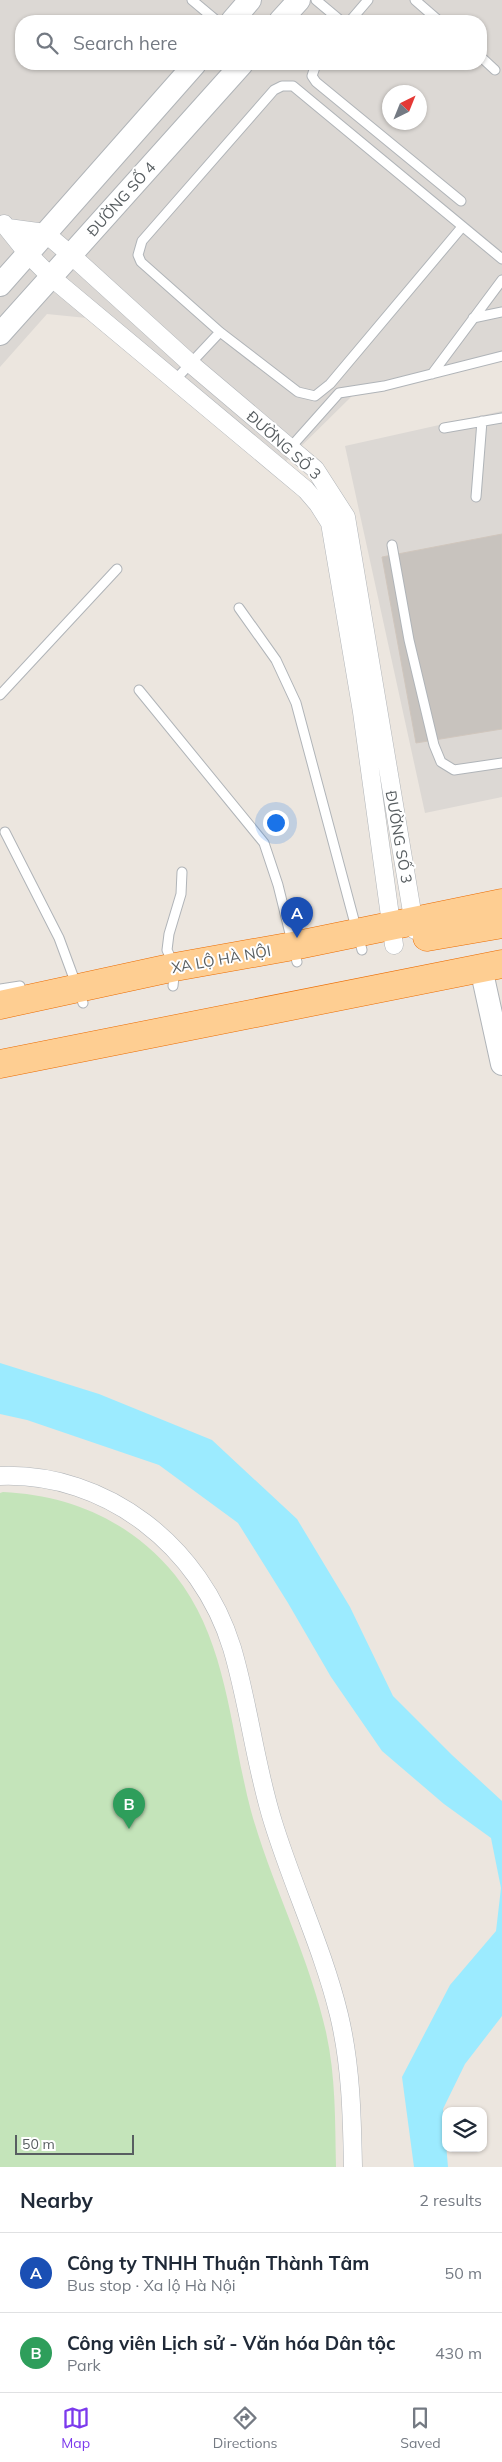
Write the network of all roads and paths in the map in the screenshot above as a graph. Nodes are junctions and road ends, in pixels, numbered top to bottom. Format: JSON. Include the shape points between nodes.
{"nodes":[{"id":1,"x":192,"y":0,"type":"edge"},
{"id":2,"x":250,"y":0,"type":"edge"},
{"id":3,"x":299,"y":0,"type":"edge"},
{"id":4,"x":316,"y":0,"type":"edge"},
{"id":5,"x":368,"y":0,"type":"edge"},
{"id":6,"x":415,"y":0,"type":"edge"},
{"id":7,"x":210,"y":15,"type":"edge"},
{"id":8,"x":237,"y":15,"type":"edge"},
{"id":9,"x":285,"y":15,"type":"edge"},
{"id":10,"x":334,"y":15,"type":"edge"},
{"id":11,"x":355,"y":15,"type":"edge"},
{"id":12,"x":432,"y":15,"type":"edge"},
{"id":13,"x":487,"y":63,"type":"edge"},
{"id":14,"x":190,"y":70,"type":"edge"},
{"id":15,"x":237,"y":70,"type":"edge"},
{"id":16,"x":314,"y":70,"type":"edge"},
{"id":17,"x":495,"y":70,"type":"dead end"},
{"id":18,"x":461,"y":201,"type":"dead end"},
{"id":19,"x":4,"y":224,"type":"edge"},
{"id":20,"x":462,"y":226,"type":"junction"},
{"id":21,"x":45,"y":233,"type":"junction"},
{"id":22,"x":28,"y":254,"type":"junction"},
{"id":23,"x":71,"y":255,"type":"junction"},
{"id":24,"x":502,"y":259,"type":"edge"},
{"id":25,"x":51,"y":277,"type":"junction"},
{"id":26,"x":502,"y":280,"type":"edge"},
{"id":27,"x":0,"y":285,"type":"edge"},
{"id":28,"x":502,"y":312,"type":"edge"},
{"id":29,"x":473,"y":318,"type":"junction"},
{"id":30,"x":220,"y":332,"type":"junction"},
{"id":31,"x":0,"y":334,"type":"edge"},
{"id":32,"x":502,"y":356,"type":"edge"},
{"id":33,"x":191,"y":364,"type":"junction"},
{"id":34,"x":432,"y":374,"type":"junction"},
{"id":35,"x":176,"y":380,"type":"junction"},
{"id":36,"x":502,"y":418,"type":"edge"},
{"id":37,"x":482,"y":421,"type":"junction"},
{"id":38,"x":444,"y":428,"type":"dead end"},
{"id":39,"x":290,"y":448,"type":"junction"},
{"id":40,"x":332,"y":493,"type":"junction"},
{"id":41,"x":476,"y":497,"type":"dead end"},
{"id":42,"x":318,"y":504,"type":"junction"},
{"id":43,"x":392,"y":545,"type":"dead end"},
{"id":44,"x":117,"y":568,"type":"dead end"},
{"id":45,"x":239,"y":608,"type":"dead end"},
{"id":46,"x":139,"y":690,"type":"dead end"},
{"id":47,"x":0,"y":695,"type":"edge"},
{"id":48,"x":502,"y":763,"type":"edge"},
{"id":49,"x":5,"y":832,"type":"dead end"},
{"id":50,"x":182,"y":872,"type":"dead end"},
{"id":51,"x":502,"y":903,"type":"edge"},
{"id":52,"x":502,"y":924,"type":"edge"},
{"id":53,"x":404,"y":933,"type":"junction"},
{"id":54,"x":360,"y":942,"type":"junction"},
{"id":55,"x":295,"y":954,"type":"junction"},
{"id":56,"x":491,"y":960,"type":"edge"},
{"id":57,"x":174,"y":976,"type":"junction"},
{"id":58,"x":20,"y":986,"type":"dead end"},
{"id":59,"x":0,"y":989,"type":"edge"},
{"id":60,"x":81,"y":996,"type":"junction"},
{"id":61,"x":0,"y":1004,"type":"edge"},
{"id":62,"x":0,"y":1018,"type":"edge"},
{"id":63,"x":0,"y":1049,"type":"edge"},
{"id":64,"x":0,"y":1064,"type":"edge"},
{"id":65,"x":502,"y":1064,"type":"edge"},
{"id":66,"x":0,"y":1476,"type":"edge"},
{"id":67,"x":353,"y":2167,"type":"edge"}],
"edges":[{"from":1,"to":7,"type":"lane"},
{"from":2,"to":8,"type":"street"},
{"from":3,"to":9,"type":"street"},
{"from":4,"to":10,"type":"lane"},
{"from":5,"to":11,"type":"lane"},
{"from":6,"to":12,"type":"lane"},
{"from":13,"to":17,"type":"lane"},
{"from":14,"to":21,"type":"street"},
{"from":15,"to":23,"type":"street","name":"ĐƯỜNG SỐ 4"},
{"from":16,"to":18,"type":"lane","via":[[312,76],[316,82]]},
{"from":19,"to":21,"type":"street","name":"ĐƯỜNG SỐ 3"},
{"from":19,"to":22,"type":"street","name":"ĐƯỜNG SỐ 3"},
{"from":20,"to":24,"type":"lane"},
{"from":20,"to":30,"type":"lane","via":[[330,384],[315,396],[298,392]]},
{"from":20,"to":30,"type":"lane","via":[[293,86],[282,86],[274,90],[142,241],[138,250],[141,262]]},
{"from":21,"to":22,"type":"street"},
{"from":21,"to":23,"type":"street","name":"ĐƯỜNG SỐ 3"},
{"from":22,"to":25,"type":"street","name":"ĐƯỜNG SỐ 3"},
{"from":22,"to":27,"type":"street"},
{"from":23,"to":25,"type":"street","name":"ĐƯỜNG SỐ 4"},
{"from":23,"to":33,"type":"street","name":"ĐƯỜNG SỐ 3"},
{"from":25,"to":31,"type":"street","name":"ĐƯỜNG SỐ 4"},
{"from":25,"to":35,"type":"street","name":"ĐƯỜNG SỐ 3"},
{"from":26,"to":29,"type":"lane"},
{"from":28,"to":29,"type":"lane"},
{"from":29,"to":34,"type":"lane"},
{"from":30,"to":33,"type":"lane"},
{"from":32,"to":34,"type":"lane"},
{"from":33,"to":35,"type":"lane"},
{"from":33,"to":39,"type":"street","name":"ĐƯỜNG SỐ 3"},
{"from":34,"to":39,"type":"lane","via":[[339,393]]},
{"from":35,"to":42,"type":"street","name":"ĐƯỜNG SỐ 3","via":[[306,490]]},
{"from":36,"to":37,"type":"lane"},
{"from":37,"to":38,"type":"lane"},
{"from":37,"to":41,"type":"lane"},
{"from":39,"to":40,"type":"street","name":"ĐƯỜNG SỐ 3","via":[[315,469]]},
{"from":40,"to":42,"type":"street"},
{"from":40,"to":53,"type":"street","name":"ĐƯỜNG SỐ 3","via":[[346,517]]},
{"from":42,"to":53,"type":"street","name":"ĐƯỜNG SỐ 3","via":[[330,523]]},
{"from":43,"to":48,"type":"lane","via":[[409,640],[441,762],[454,770]]},
{"from":44,"to":47,"type":"lane"},
{"from":45,"to":54,"type":"lane","via":[[276,660],[296,703]]},
{"from":46,"to":55,"type":"lane","via":[[264,843]]},
{"from":49,"to":60,"type":"lane","via":[[59,938]]},
{"from":50,"to":57,"type":"lane","via":[[181,894],[167,950]]},
{"from":51,"to":53,"type":"highway","name":"XA LỘ HÀ NỘI"},
{"from":52,"to":53,"type":"highway","name":"XA LỘ HÀ NỘI"},
{"from":53,"to":54,"type":"highway","name":"XA LỘ HÀ NỘI"},
{"from":54,"to":55,"type":"highway","name":"XA LỘ HÀ NỘI"},
{"from":55,"to":57,"type":"highway","name":"XA LỘ HÀ NỘI"},
{"from":56,"to":63,"type":"highway"},
{"from":56,"to":64,"type":"highway"},
{"from":56,"to":65,"type":"street"},
{"from":57,"to":60,"type":"highway","name":"XA LỘ HÀ NỘI"},
{"from":58,"to":59,"type":"lane"},
{"from":60,"to":61,"type":"highway","name":"XA LỘ HÀ NỘI"},
{"from":60,"to":62,"type":"highway","name":"XA LỘ HÀ NỘI"},
{"from":66,"to":67,"type":"street","via":[[54,1481],[100,1495],[120,1506],[157,1532],[173,1548],[202,1584],[214,1605],[234,1656],[268,1806],[339,2015],[352,2102]]}]}
